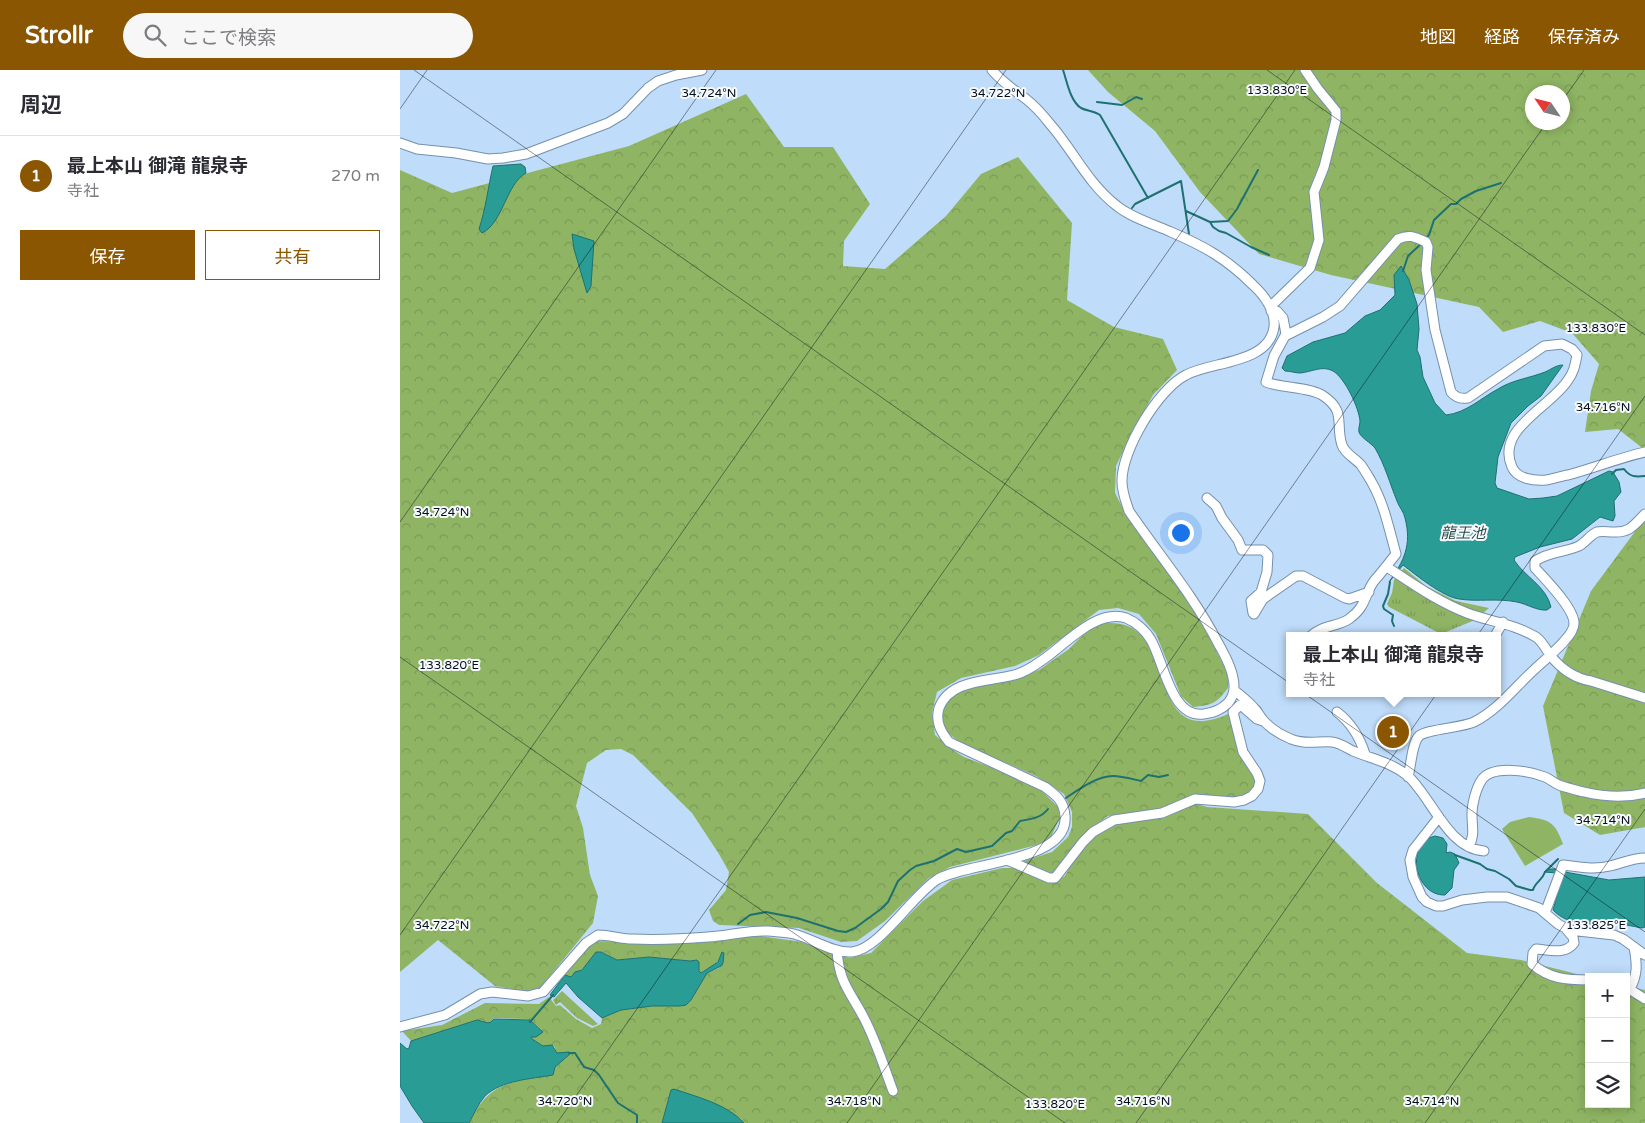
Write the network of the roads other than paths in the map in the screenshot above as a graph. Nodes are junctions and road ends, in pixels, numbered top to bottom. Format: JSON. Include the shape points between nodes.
{"nodes":[{"id":1,"x":702,"y":70,"type":"edge"},
{"id":2,"x":992,"y":70,"type":"edge"},
{"id":3,"x":1305,"y":70,"type":"edge"},
{"id":4,"x":675,"y":72,"type":"edge"},
{"id":5,"x":400,"y":143,"type":"edge"},
{"id":6,"x":1271,"y":309,"type":"junction"},
{"id":7,"x":1285,"y":336,"type":"junction"},
{"id":8,"x":1645,"y":452,"type":"edge"},
{"id":9,"x":1207,"y":498,"type":"dead end"},
{"id":10,"x":1645,"y":514,"type":"edge"},
{"id":11,"x":1393,"y":571,"type":"junction"},
{"id":12,"x":1369,"y":592,"type":"junction"},
{"id":13,"x":1503,"y":622,"type":"junction"},
{"id":14,"x":1316,"y":632,"type":"edge"},
{"id":15,"x":1497,"y":632,"type":"edge"},
{"id":16,"x":1551,"y":656,"type":"junction"},
{"id":17,"x":1234,"y":690,"type":"junction"},
{"id":18,"x":1645,"y":698,"type":"edge"},
{"id":19,"x":1337,"y":712,"type":"dead end"},
{"id":20,"x":1263,"y":720,"type":"junction"},
{"id":21,"x":1365,"y":754,"type":"junction"},
{"id":22,"x":1408,"y":777,"type":"junction"},
{"id":23,"x":1645,"y":793,"type":"edge"},
{"id":24,"x":1439,"y":817,"type":"junction"},
{"id":25,"x":1469,"y":848,"type":"junction"},
{"id":26,"x":1484,"y":850,"type":"dead end"},
{"id":27,"x":1645,"y":858,"type":"edge"},
{"id":28,"x":1007,"y":860,"type":"junction"},
{"id":29,"x":1545,"y":913,"type":"junction"},
{"id":30,"x":1564,"y":928,"type":"junction"},
{"id":31,"x":1634,"y":948,"type":"junction"},
{"id":32,"x":837,"y":950,"type":"junction"},
{"id":33,"x":1645,"y":955,"type":"edge"},
{"id":34,"x":1585,"y":980,"type":"edge"},
{"id":35,"x":1630,"y":985,"type":"edge"},
{"id":36,"x":1630,"y":989,"type":"edge"},
{"id":37,"x":1645,"y":999,"type":"edge"},
{"id":38,"x":400,"y":1027,"type":"edge"},
{"id":39,"x":893,"y":1091,"type":"dead end"}],
"edges":[{"from":1,"to":4,"type":"street"},
{"from":2,"to":6,"type":"street","via":[[1029,101],[1101,192],[1118,207],[1220,256],[1258,290]]},
{"from":3,"to":6,"type":"street","via":[[1336,111],[1324,167],[1314,192],[1319,240],[1310,268]]},
{"from":4,"to":5,"type":"street","via":[[648,88],[623,114],[608,123],[526,154],[488,158]]},
{"from":6,"to":7,"type":"street","via":[[1281,314]]},
{"from":6,"to":17,"type":"street","via":[[1274,327],[1270,340],[1259,351],[1186,375],[1163,393],[1142,425],[1124,465],[1122,482],[1130,511],[1212,631],[1229,664]]},
{"from":7,"to":8,"type":"street","via":[[1340,306],[1398,239],[1412,236],[1426,242],[1428,247],[1426,270],[1435,330],[1455,396],[1468,398],[1544,346],[1562,344],[1577,355],[1574,370],[1558,393],[1520,426],[1512,439],[1509,451],[1513,470],[1522,477],[1546,480]]},
{"from":7,"to":11,"type":"street","via":[[1274,356],[1266,382],[1319,394],[1336,408],[1342,445],[1372,482],[1388,524],[1396,554]]},
{"from":9,"to":12,"type":"street","via":[[1216,506],[1242,550],[1263,550],[1268,555],[1262,592],[1251,602],[1254,614],[1263,599],[1296,576],[1303,576],[1349,599]]},
{"from":10,"to":16,"type":"street","via":[[1628,531],[1600,531],[1581,545],[1535,561],[1535,568],[1558,594],[1574,621],[1574,627]]},
{"from":11,"to":12,"type":"street","via":[[1373,583]]},
{"from":11,"to":13,"type":"street","via":[[1451,606]]},
{"from":12,"to":14,"type":"street","via":[[1364,604],[1348,619]]},
{"from":13,"to":15,"type":"street"},
{"from":13,"to":16,"type":"street","via":[[1538,639]]},
{"from":16,"to":18,"type":"street","via":[[1568,674]]},
{"from":16,"to":22,"type":"street","via":[[1506,699],[1476,721],[1421,734],[1416,740]]},
{"from":17,"to":20,"type":"street","via":[[1256,709]]},
{"from":17,"to":28,"type":"street","via":[[1230,701],[1222,708],[1195,715],[1177,701],[1151,639],[1140,626],[1125,618],[1105,617],[1084,627],[1039,663],[1017,674],[959,686],[950,692],[942,699],[937,715],[940,731],[949,742],[1044,787],[1057,796],[1064,807],[1062,832],[1054,842],[1041,850]]},
{"from":19,"to":21,"type":"street","via":[[1362,743]]},
{"from":20,"to":21,"type":"street","via":[[1294,740],[1318,744],[1333,742]]},
{"from":20,"to":28,"type":"street","via":[[1240,705],[1233,712],[1243,752],[1260,781],[1252,796],[1234,802],[1195,799],[1162,813],[1114,820],[1093,832],[1055,878]]},
{"from":21,"to":22,"type":"street","via":[[1392,764]]},
{"from":22,"to":24,"type":"street"},
{"from":23,"to":25,"type":"street","via":[[1630,797],[1609,796],[1585,792],[1544,777],[1510,770],[1493,771],[1481,781],[1476,794],[1472,811],[1474,837]]},
{"from":24,"to":25,"type":"street"},
{"from":24,"to":29,"type":"street","via":[[1413,850],[1410,860],[1413,877],[1427,902],[1443,906],[1462,900],[1507,897]]},
{"from":25,"to":26,"type":"street"},
{"from":27,"to":29,"type":"street","via":[[1588,868],[1563,865]]},
{"from":28,"to":32,"type":"street","via":[[961,870],[938,879],[878,939],[854,952]]},
{"from":29,"to":30,"type":"street"},
{"from":30,"to":31,"type":"street","via":[[1614,935]]},
{"from":30,"to":34,"type":"street","via":[[1573,938],[1574,943],[1569,949],[1562,952],[1536,949],[1532,964],[1553,977]]},
{"from":31,"to":33,"type":"street"},
{"from":31,"to":35,"type":"street","via":[[1638,967]]},
{"from":32,"to":38,"type":"street","via":[[793,934],[766,931],[707,937],[630,939],[598,935],[586,943],[543,992],[528,996],[480,994],[445,1014]]},
{"from":32,"to":39,"type":"street","via":[[838,967],[848,992],[865,1018]]},
{"from":36,"to":37,"type":"street"}]}
